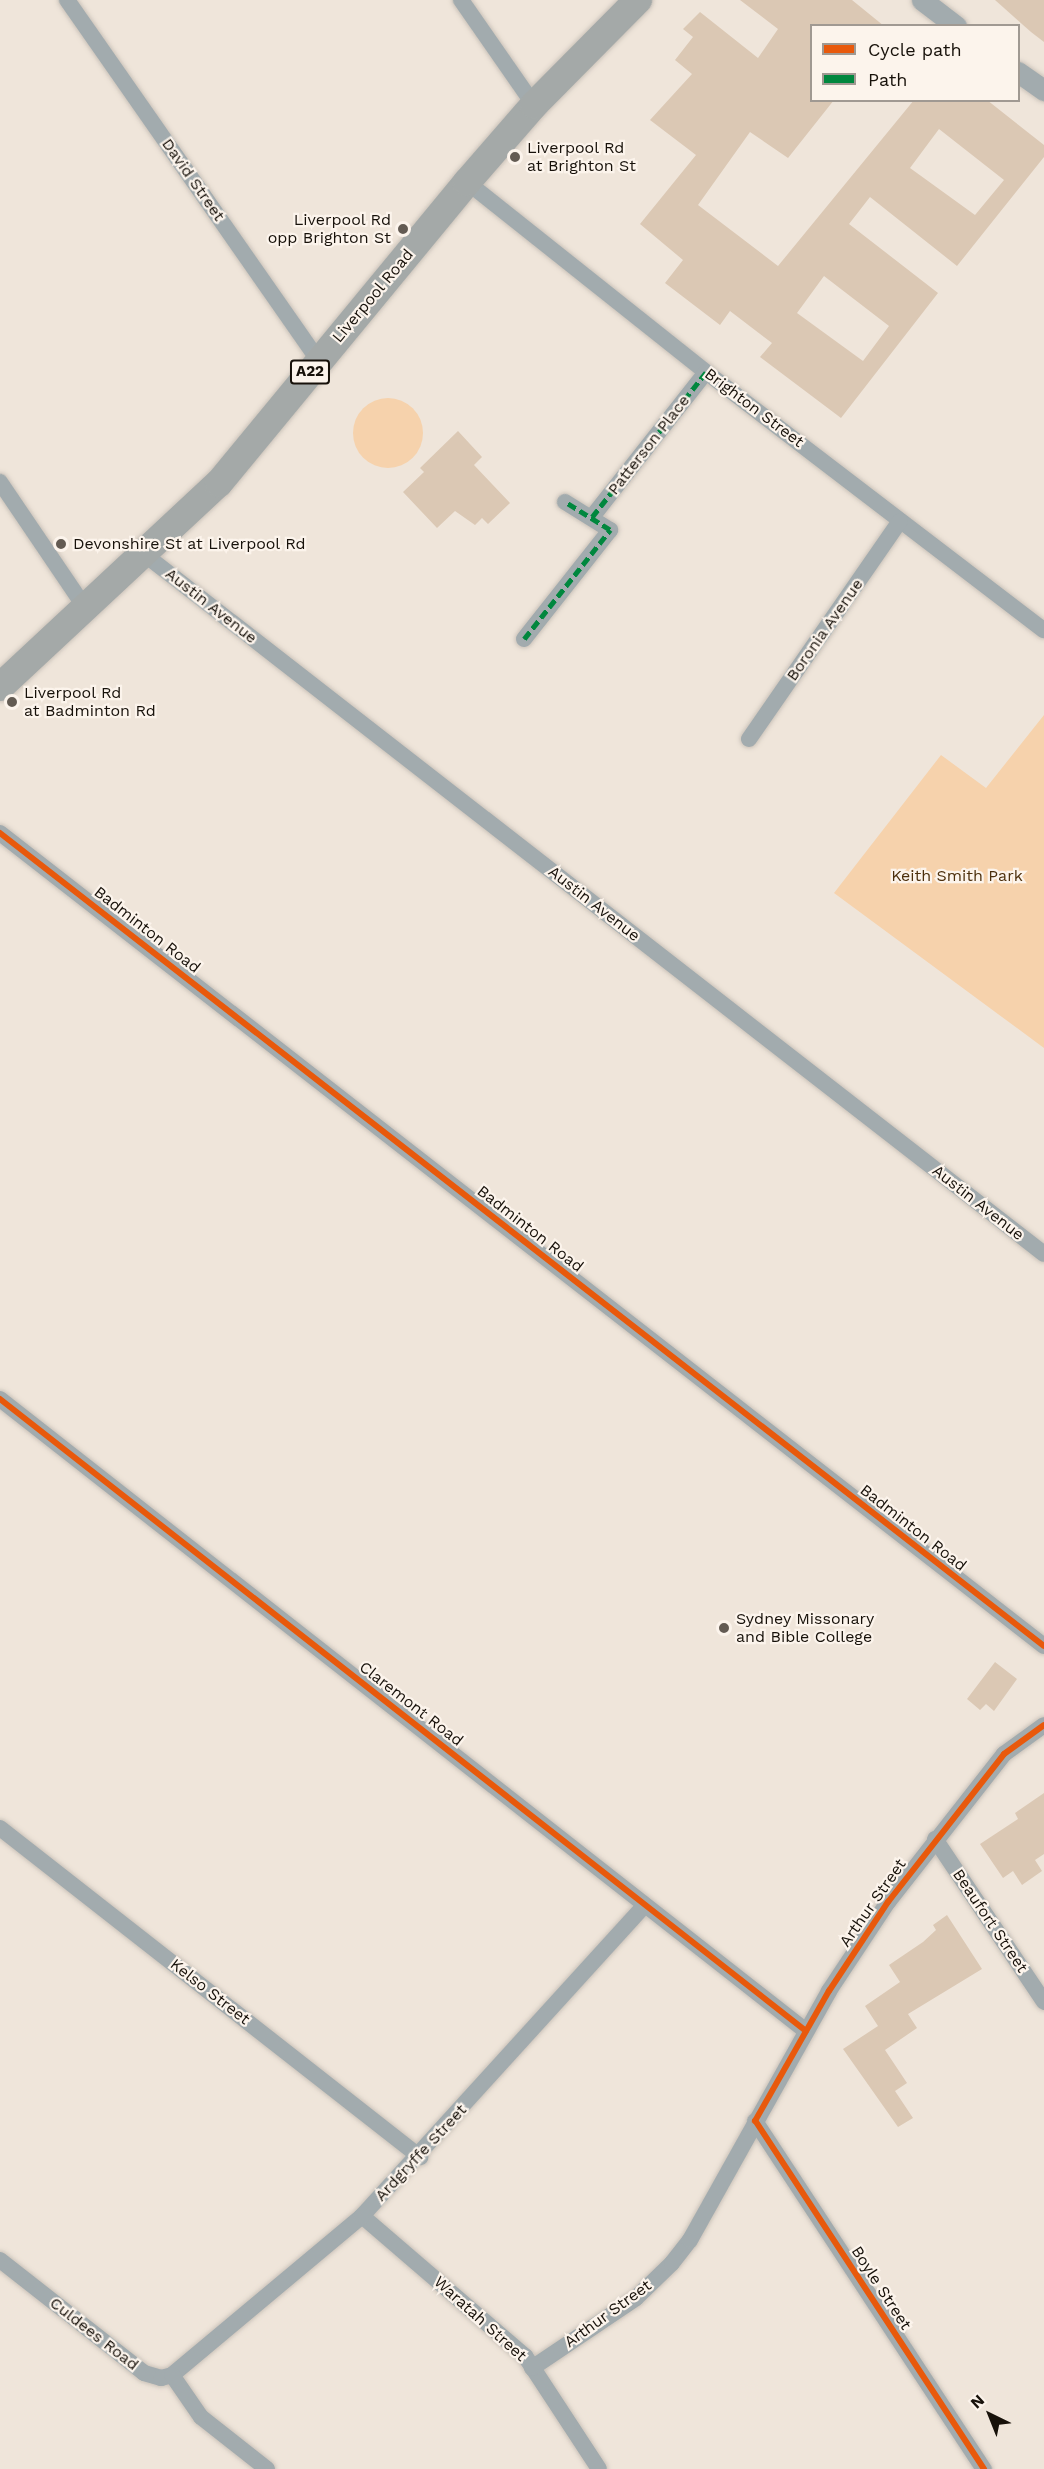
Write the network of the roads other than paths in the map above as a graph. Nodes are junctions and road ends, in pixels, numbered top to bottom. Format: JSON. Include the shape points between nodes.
{"nodes":[{"id":1,"x":67,"y":0,"type":"edge"},
{"id":2,"x":461,"y":0,"type":"edge"},
{"id":3,"x":638,"y":0,"type":"edge"},
{"id":4,"x":922,"y":0,"type":"edge"},
{"id":5,"x":953,"y":24,"type":"edge"},
{"id":6,"x":1020,"y":73,"type":"edge"},
{"id":7,"x":1044,"y":90,"type":"edge"},
{"id":8,"x":534,"y":105,"type":"junction"},
{"id":9,"x":467,"y":182,"type":"junction"},
{"id":10,"x":319,"y":361,"type":"junction"},
{"id":11,"x":706,"y":372,"type":"junction"},
{"id":12,"x":0,"y":482,"type":"edge"},
{"id":13,"x":564,"y":502,"type":"dead end"},
{"id":14,"x":592,"y":517,"type":"junction"},
{"id":15,"x":900,"y":521,"type":"junction"},
{"id":16,"x":144,"y":554,"type":"junction"},
{"id":17,"x":86,"y":609,"type":"junction"},
{"id":18,"x":1044,"y":630,"type":"edge"},
{"id":19,"x":524,"y":639,"type":"dead end"},
{"id":20,"x":0,"y":687,"type":"edge"},
{"id":21,"x":749,"y":739,"type":"dead end"},
{"id":22,"x":0,"y":833,"type":"edge"},
{"id":23,"x":1044,"y":1254,"type":"edge"},
{"id":24,"x":0,"y":1399,"type":"edge"},
{"id":25,"x":1044,"y":1646,"type":"edge"},
{"id":26,"x":1044,"y":1725,"type":"edge"},
{"id":27,"x":0,"y":1828,"type":"edge"},
{"id":28,"x":935,"y":1839,"type":"junction"},
{"id":29,"x":645,"y":1905,"type":"junction"},
{"id":30,"x":1044,"y":2002,"type":"edge"},
{"id":31,"x":806,"y":2031,"type":"junction"},
{"id":32,"x":755,"y":2121,"type":"junction"},
{"id":33,"x":420,"y":2157,"type":"junction"},
{"id":34,"x":362,"y":2216,"type":"junction"},
{"id":35,"x":0,"y":2260,"type":"edge"},
{"id":36,"x":532,"y":2368,"type":"junction"},
{"id":37,"x":172,"y":2375,"type":"junction"},
{"id":38,"x":267,"y":2469,"type":"edge"},
{"id":39,"x":598,"y":2469,"type":"edge"},
{"id":40,"x":984,"y":2469,"type":"edge"}],
"edges":[{"from":1,"to":10,"type":"street","name":"David Street"},
{"from":2,"to":8,"type":"street"},
{"from":3,"to":8,"type":"highway","name":"Liverpool Road","number":"A22"},
{"from":4,"to":5,"type":"street"},
{"from":6,"to":7,"type":"street"},
{"from":8,"to":9,"type":"highway","name":"Liverpool Road","number":"A22"},
{"from":9,"to":10,"type":"highway","name":"Liverpool Road","number":"A22"},
{"from":9,"to":11,"type":"street","name":"Brighton Street"},
{"from":10,"to":16,"type":"highway","name":"Liverpool Road","number":"A22","via":[[219,483]]},
{"from":11,"to":14,"type":"street","name":"Patterson Place"},
{"from":11,"to":15,"type":"street","name":"Brighton Street"},
{"from":12,"to":17,"type":"street"},
{"from":13,"to":14,"type":"street"},
{"from":14,"to":19,"type":"street","via":[[610,530]]},
{"from":15,"to":18,"type":"street","name":"Brighton Street"},
{"from":15,"to":21,"type":"street","name":"Boronia Avenue"},
{"from":16,"to":17,"type":"highway","name":"Liverpool Road","number":"A22"},
{"from":16,"to":23,"type":"street","name":"Austin Avenue"},
{"from":17,"to":20,"type":"highway","name":"Liverpool Road","number":"A22"},
{"from":22,"to":25,"type":"street","name":"Badminton Road"},
{"from":24,"to":29,"type":"street","name":"Claremont Road"},
{"from":26,"to":28,"type":"street","name":"Arthur Street","via":[[1004,1754]]},
{"from":27,"to":33,"type":"street","name":"Kelso Street"},
{"from":28,"to":30,"type":"street","name":"Beaufort Street"},
{"from":28,"to":31,"type":"street","name":"Arthur Street","via":[[888,1902]]},
{"from":29,"to":31,"type":"street","name":"Claremont Road"},
{"from":29,"to":33,"type":"street","name":"Ardgryffe Street"},
{"from":31,"to":32,"type":"street","name":"Arthur Street"},
{"from":32,"to":36,"type":"street","name":"Arthur Street","via":[[690,2240],[672,2263],[636,2298]]},
{"from":32,"to":40,"type":"street","name":"Boyle Street"},
{"from":33,"to":34,"type":"street","name":"Ardgryffe Street"},
{"from":34,"to":36,"type":"street","name":"Waratah Street","via":[[525,2356]]},
{"from":34,"to":37,"type":"street","name":"Ardgryffe Street"},
{"from":35,"to":37,"type":"street","name":"Culdees Road","via":[[144,2373]]},
{"from":36,"to":39,"type":"street","name":"Waratah Street"},
{"from":37,"to":38,"type":"street","via":[[201,2417]]}]}
